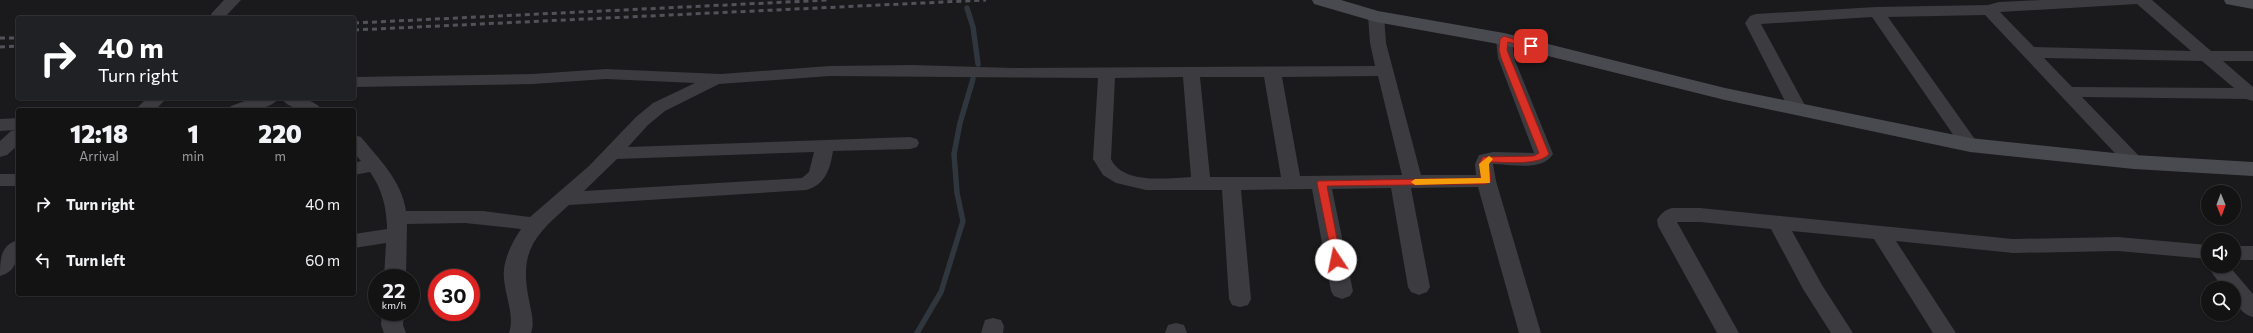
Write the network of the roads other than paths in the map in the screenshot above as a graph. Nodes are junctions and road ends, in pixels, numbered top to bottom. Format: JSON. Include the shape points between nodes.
{"nodes":[{"id":1,"x":233,"y":0,"type":"edge"},
{"id":2,"x":1321,"y":0,"type":"edge"},
{"id":3,"x":2133,"y":0,"type":"edge"},
{"id":4,"x":2142,"y":0,"type":"edge"},
{"id":5,"x":2233,"y":0,"type":"edge"},
{"id":6,"x":2253,"y":4,"type":"edge"},
{"id":7,"x":1989,"y":10,"type":"junction"},
{"id":8,"x":1876,"y":12,"type":"junction"},
{"id":9,"x":219,"y":14,"type":"dead end"},
{"id":10,"x":1376,"y":16,"type":"junction"},
{"id":11,"x":1504,"y":39,"type":"junction"},
{"id":12,"x":2028,"y":52,"type":"junction"},
{"id":13,"x":2253,"y":56,"type":"edge"},
{"id":14,"x":2207,"y":57,"type":"junction"},
{"id":15,"x":1385,"y":71,"type":"junction"},
{"id":16,"x":1191,"y":72,"type":"junction"},
{"id":17,"x":1272,"y":72,"type":"junction"},
{"id":18,"x":1107,"y":73,"type":"junction"},
{"id":19,"x":721,"y":79,"type":"junction"},
{"id":20,"x":356,"y":82,"type":"edge"},
{"id":21,"x":2067,"y":92,"type":"junction"},
{"id":22,"x":2252,"y":95,"type":"edge"},
{"id":23,"x":156,"y":100,"type":"edge"},
{"id":24,"x":264,"y":100,"type":"edge"},
{"id":25,"x":294,"y":100,"type":"edge"},
{"id":26,"x":146,"y":108,"type":"edge"},
{"id":27,"x":242,"y":108,"type":"edge"},
{"id":28,"x":309,"y":108,"type":"edge"},
{"id":29,"x":1798,"y":109,"type":"junction"},
{"id":30,"x":16,"y":124,"type":"edge"},
{"id":31,"x":0,"y":125,"type":"edge"},
{"id":32,"x":16,"y":137,"type":"edge"},
{"id":33,"x":356,"y":143,"type":"edge"},
{"id":34,"x":910,"y":143,"type":"dead end"},
{"id":35,"x":1970,"y":145,"type":"junction"},
{"id":36,"x":824,"y":146,"type":"junction"},
{"id":37,"x":0,"y":151,"type":"edge"},
{"id":38,"x":612,"y":153,"type":"junction"},
{"id":39,"x":2134,"y":162,"type":"junction"},
{"id":40,"x":374,"y":165,"type":"junction"},
{"id":41,"x":356,"y":170,"type":"edge"},
{"id":42,"x":2251,"y":171,"type":"edge"},
{"id":43,"x":0,"y":180,"type":"edge"},
{"id":44,"x":16,"y":180,"type":"edge"},
{"id":45,"x":1486,"y":181,"type":"junction"},
{"id":46,"x":1407,"y":182,"type":"junction"},
{"id":47,"x":1231,"y":183,"type":"junction"},
{"id":48,"x":1292,"y":183,"type":"junction"},
{"id":49,"x":1321,"y":183,"type":"junction"},
{"id":50,"x":1201,"y":184,"type":"junction"},
{"id":51,"x":563,"y":199,"type":"junction"},
{"id":52,"x":1778,"y":222,"type":"junction"},
{"id":53,"x":534,"y":225,"type":"junction"},
{"id":54,"x":396,"y":227,"type":"junction"},
{"id":55,"x":1880,"y":233,"type":"junction"},
{"id":56,"x":356,"y":240,"type":"edge"},
{"id":57,"x":16,"y":249,"type":"edge"},
{"id":58,"x":2241,"y":253,"type":"edge"},
{"id":59,"x":2253,"y":253,"type":"edge"},
{"id":60,"x":2201,"y":255,"type":"edge"},
{"id":61,"x":0,"y":269,"type":"edge"},
{"id":62,"x":395,"y":269,"type":"edge"},
{"id":63,"x":2223,"y":273,"type":"edge"},
{"id":64,"x":1419,"y":287,"type":"dead end"},
{"id":65,"x":1342,"y":291,"type":"dead end"},
{"id":66,"x":1240,"y":299,"type":"dead end"},
{"id":67,"x":2253,"y":309,"type":"edge"},
{"id":68,"x":392,"y":321,"type":"edge"},
{"id":69,"x":395,"y":333,"type":"edge"},
{"id":70,"x":520,"y":333,"type":"edge"},
{"id":71,"x":1530,"y":333,"type":"edge"},
{"id":72,"x":1728,"y":333,"type":"edge"},
{"id":73,"x":1842,"y":333,"type":"edge"},
{"id":74,"x":1945,"y":333,"type":"edge"}],
"edges":[{"from":1,"to":9,"type":"street"},
{"from":2,"to":10,"type":"street"},
{"from":3,"to":7,"type":"street","via":[[1999,7]]},
{"from":4,"to":14,"type":"street"},
{"from":5,"to":6,"type":"street"},
{"from":7,"to":8,"type":"street"},
{"from":7,"to":12,"type":"street"},
{"from":8,"to":29,"type":"street","via":[[1756,19],[1753,23],[1754,28]]},
{"from":8,"to":35,"type":"street"},
{"from":10,"to":11,"type":"street"},
{"from":10,"to":15,"type":"street","via":[[1378,43]]},
{"from":11,"to":29,"type":"street","via":[[1586,61]]},
{"from":11,"to":45,"type":"street","via":[[1503,50],[1544,154],[1534,159],[1486,159]]},
{"from":12,"to":14,"type":"street"},
{"from":12,"to":21,"type":"street"},
{"from":13,"to":14,"type":"street"},
{"from":14,"to":22,"type":"street"},
{"from":15,"to":17,"type":"street"},
{"from":15,"to":46,"type":"street"},
{"from":16,"to":17,"type":"street"},
{"from":16,"to":18,"type":"street"},
{"from":16,"to":50,"type":"street"},
{"from":17,"to":48,"type":"street"},
{"from":18,"to":19,"type":"street","via":[[830,71]]},
{"from":18,"to":50,"type":"street","via":[[1102,158],[1109,171],[1142,183]]},
{"from":19,"to":20,"type":"street","via":[[606,74],[533,79]]},
{"from":19,"to":38,"type":"street","via":[[659,107]]},
{"from":21,"to":22,"type":"street"},
{"from":21,"to":39,"type":"street"},
{"from":23,"to":26,"type":"street"},
{"from":24,"to":27,"type":"street"},
{"from":25,"to":28,"type":"street"},
{"from":29,"to":35,"type":"street"},
{"from":30,"to":31,"type":"street"},
{"from":32,"to":37,"type":"street"},
{"from":33,"to":40,"type":"street"},
{"from":34,"to":36,"type":"street"},
{"from":35,"to":39,"type":"street"},
{"from":36,"to":38,"type":"street"},
{"from":36,"to":51,"type":"street","via":[[819,173],[815,180],[806,184]]},
{"from":38,"to":51,"type":"street"},
{"from":39,"to":42,"type":"street"},
{"from":40,"to":41,"type":"street"},
{"from":40,"to":54,"type":"street","via":[[393,196]]},
{"from":43,"to":44,"type":"street"},
{"from":45,"to":46,"type":"street"},
{"from":45,"to":71,"type":"street"},
{"from":46,"to":49,"type":"street"},
{"from":46,"to":64,"type":"street"},
{"from":47,"to":48,"type":"street"},
{"from":47,"to":50,"type":"street"},
{"from":47,"to":66,"type":"street"},
{"from":48,"to":49,"type":"street"},
{"from":49,"to":65,"type":"street"},
{"from":51,"to":53,"type":"street"},
{"from":52,"to":55,"type":"street"},
{"from":52,"to":72,"type":"street","via":[[1680,214],[1672,215],[1667,220]]},
{"from":52,"to":73,"type":"street","via":[[1814,289]]},
{"from":53,"to":54,"type":"street","via":[[506,218],[475,217]]},
{"from":53,"to":70,"type":"street","via":[[519,253],[514,277],[523,326]]},
{"from":54,"to":56,"type":"street"},
{"from":54,"to":62,"type":"street"},
{"from":55,"to":60,"type":"street","via":[[2013,246],[2118,244]]},
{"from":55,"to":74,"type":"street"},
{"from":57,"to":61,"type":"street"},
{"from":58,"to":59,"type":"street"},
{"from":63,"to":67,"type":"street"},
{"from":68,"to":69,"type":"street"}]}
